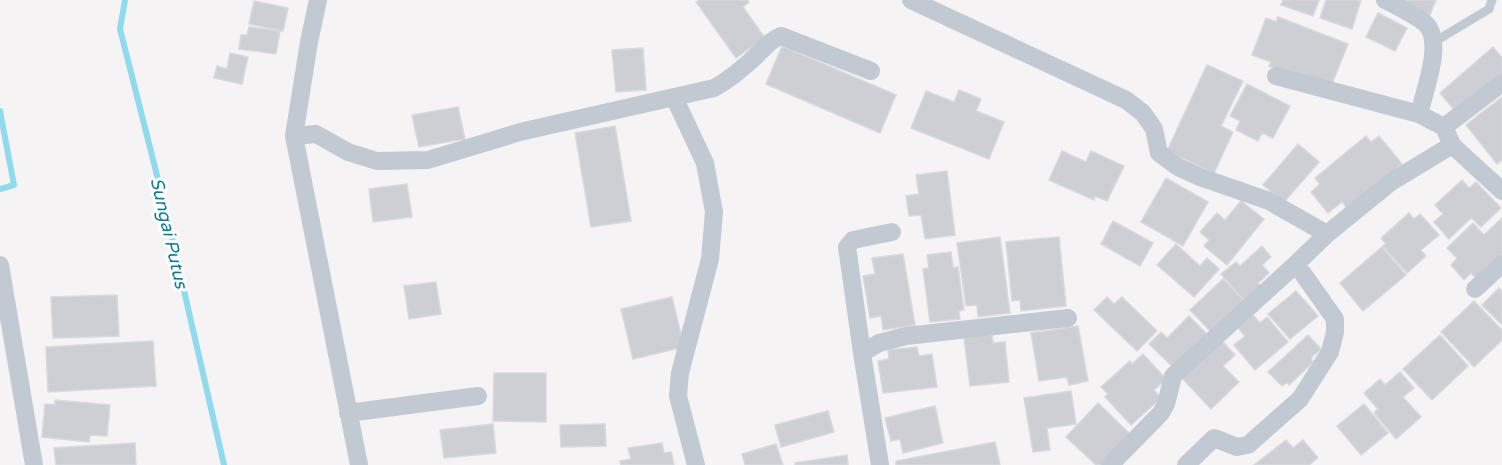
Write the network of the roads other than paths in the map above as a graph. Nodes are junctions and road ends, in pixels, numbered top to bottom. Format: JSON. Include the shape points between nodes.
{"nodes":[{"id":1,"x":318,"y":0,"type":"edge"},
{"id":2,"x":911,"y":0,"type":"edge"},
{"id":3,"x":1385,"y":0,"type":"edge"},
{"id":4,"x":1492,"y":0,"type":"edge"},
{"id":5,"x":1434,"y":42,"type":"junction"},
{"id":6,"x":871,"y":71,"type":"dead end"},
{"id":7,"x":1276,"y":76,"type":"dead end"},
{"id":8,"x":1502,"y":83,"type":"edge"},
{"id":9,"x":674,"y":97,"type":"junction"},
{"id":10,"x":1419,"y":114,"type":"junction"},
{"id":11,"x":1444,"y":127,"type":"junction"},
{"id":12,"x":294,"y":136,"type":"junction"},
{"id":13,"x":1452,"y":145,"type":"junction"},
{"id":14,"x":1502,"y":191,"type":"edge"},
{"id":15,"x":892,"y":232,"type":"dead end"},
{"id":16,"x":1327,"y":234,"type":"junction"},
{"id":17,"x":1296,"y":264,"type":"junction"},
{"id":18,"x":1502,"y":264,"type":"edge"},
{"id":19,"x":0,"y":265,"type":"edge"},
{"id":20,"x":1475,"y":289,"type":"dead end"},
{"id":21,"x":1068,"y":318,"type":"dead end"},
{"id":22,"x":862,"y":353,"type":"junction"},
{"id":23,"x":478,"y":396,"type":"dead end"},
{"id":24,"x":348,"y":412,"type":"junction"},
{"id":25,"x":34,"y":465,"type":"edge"},
{"id":26,"x":359,"y":465,"type":"edge"},
{"id":27,"x":696,"y":465,"type":"edge"},
{"id":28,"x":880,"y":465,"type":"edge"},
{"id":29,"x":1110,"y":465,"type":"edge"},
{"id":30,"x":1186,"y":465,"type":"edge"}],
"edges":[{"from":1,"to":12,"type":"street"},
{"from":2,"to":16,"type":"street","via":[[1126,100],[1143,113],[1154,129],[1159,153],[1178,167],[1269,201]]},
{"from":3,"to":5,"type":"street","via":[[1425,23]]},
{"from":4,"to":5,"type":"lane","via":[[1489,9]]},
{"from":5,"to":10,"type":"street"},
{"from":6,"to":9,"type":"street","via":[[781,36],[771,40],[727,81]]},
{"from":7,"to":10,"type":"street"},
{"from":8,"to":11,"type":"street"},
{"from":9,"to":12,"type":"street","via":[[520,132],[428,160],[377,161],[348,152],[316,134]]},
{"from":9,"to":27,"type":"street","via":[[705,163],[714,212],[710,259],[680,373],[678,396]]},
{"from":10,"to":11,"type":"street"},
{"from":11,"to":13,"type":"street"},
{"from":12,"to":24,"type":"street"},
{"from":13,"to":14,"type":"street"},
{"from":13,"to":16,"type":"street","via":[[1391,182]]},
{"from":15,"to":22,"type":"street","via":[[853,240],[847,247]]},
{"from":16,"to":17,"type":"street"},
{"from":17,"to":29,"type":"street","via":[[1173,376],[1161,413]]},
{"from":17,"to":30,"type":"street","via":[[1335,319],[1330,352],[1300,399],[1248,445],[1237,447],[1214,438]]},
{"from":18,"to":20,"type":"street"},
{"from":19,"to":25,"type":"street"},
{"from":21,"to":22,"type":"street","via":[[906,336],[879,343]]},
{"from":22,"to":28,"type":"street"},
{"from":23,"to":24,"type":"street"},
{"from":24,"to":26,"type":"street"}]}
